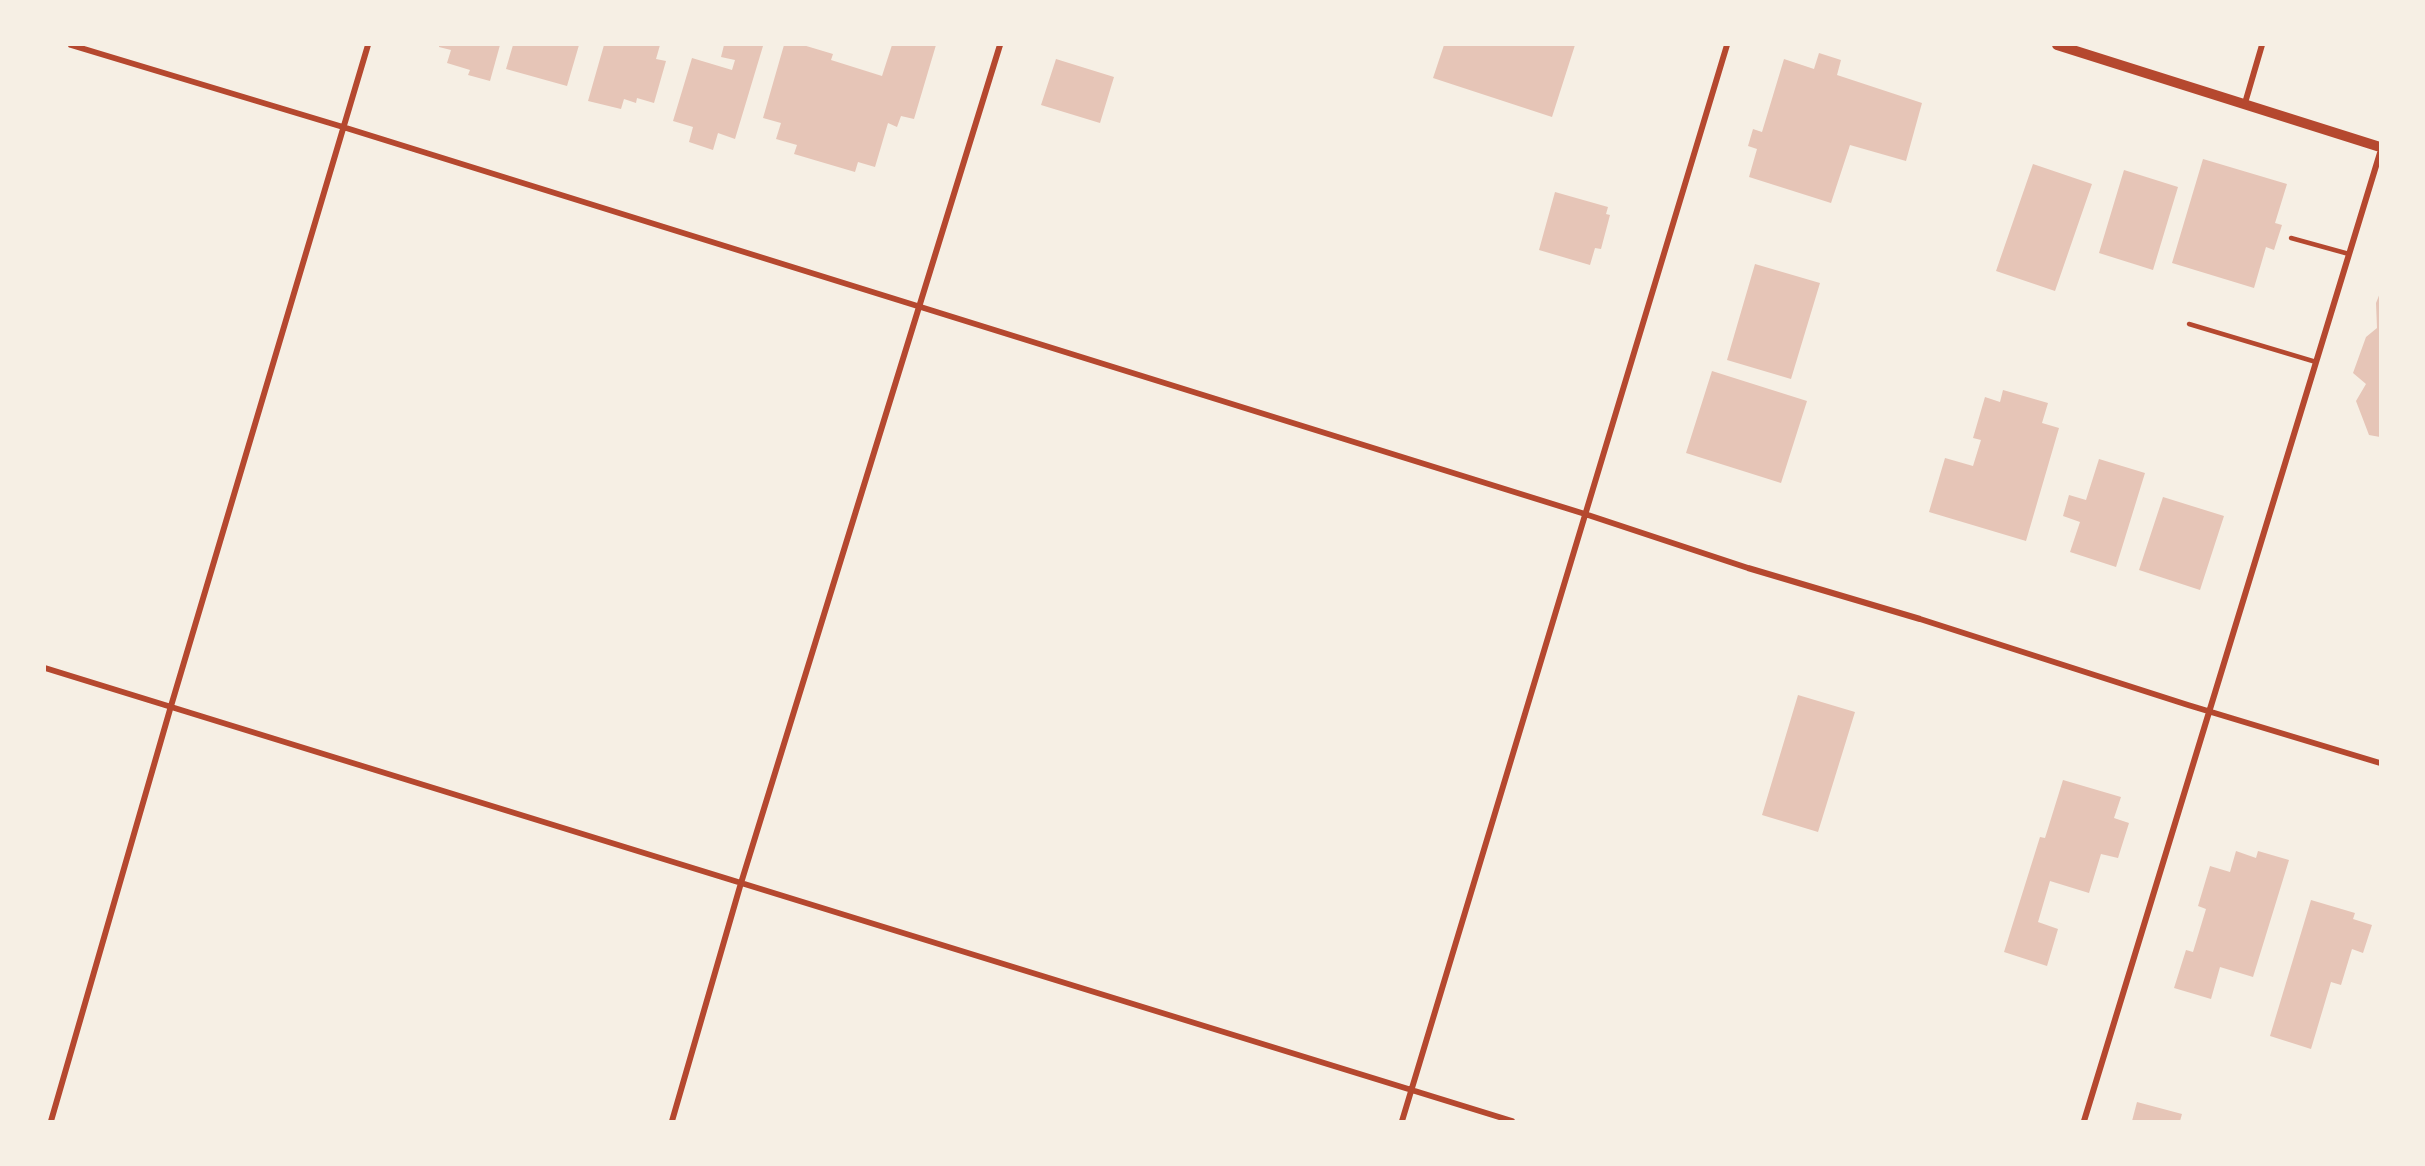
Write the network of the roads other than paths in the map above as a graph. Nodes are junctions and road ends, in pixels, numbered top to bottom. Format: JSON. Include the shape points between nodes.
{"nodes":[{"id":1,"x":71,"y":45,"type":"edge"},
{"id":2,"x":368,"y":45,"type":"edge"},
{"id":3,"x":1000,"y":45,"type":"edge"},
{"id":4,"x":1727,"y":45,"type":"edge"},
{"id":5,"x":2057,"y":45,"type":"edge"},
{"id":6,"x":2262,"y":45,"type":"edge"},
{"id":7,"x":2245,"y":103,"type":"junction"},
{"id":8,"x":343,"y":128,"type":"junction"},
{"id":9,"x":2380,"y":147,"type":"edge"},
{"id":10,"x":2380,"y":153,"type":"edge"},
{"id":11,"x":2291,"y":238,"type":"dead end"},
{"id":12,"x":2349,"y":254,"type":"junction"},
{"id":13,"x":920,"y":307,"type":"junction"},
{"id":14,"x":2188,"y":324,"type":"dead end"},
{"id":15,"x":2316,"y":362,"type":"junction"},
{"id":16,"x":1585,"y":514,"type":"junction"},
{"id":17,"x":45,"y":668,"type":"edge"},
{"id":18,"x":171,"y":706,"type":"junction"},
{"id":19,"x":2208,"y":711,"type":"junction"},
{"id":20,"x":2380,"y":763,"type":"edge"},
{"id":21,"x":741,"y":883,"type":"junction"},
{"id":22,"x":1411,"y":1089,"type":"junction"},
{"id":23,"x":51,"y":1121,"type":"edge"},
{"id":24,"x":672,"y":1121,"type":"edge"},
{"id":25,"x":1402,"y":1121,"type":"edge"},
{"id":26,"x":1512,"y":1121,"type":"edge"},
{"id":27,"x":2084,"y":1121,"type":"edge"}],
"edges":[{"from":1,"to":8,"type":"street"},
{"from":2,"to":8,"type":"street"},
{"from":3,"to":13,"type":"street"},
{"from":4,"to":16,"type":"street"},
{"from":5,"to":7,"type":"street"},
{"from":6,"to":7,"type":"street"},
{"from":7,"to":9,"type":"street"},
{"from":8,"to":13,"type":"street"},
{"from":8,"to":18,"type":"street"},
{"from":10,"to":12,"type":"street"},
{"from":11,"to":12,"type":"lane"},
{"from":12,"to":15,"type":"street"},
{"from":13,"to":16,"type":"street"},
{"from":13,"to":21,"type":"street"},
{"from":14,"to":15,"type":"lane"},
{"from":15,"to":19,"type":"street"},
{"from":16,"to":19,"type":"street"},
{"from":16,"to":22,"type":"street"},
{"from":17,"to":18,"type":"street"},
{"from":18,"to":21,"type":"street"},
{"from":18,"to":23,"type":"street"},
{"from":19,"to":20,"type":"street"},
{"from":19,"to":27,"type":"street"},
{"from":21,"to":22,"type":"street"},
{"from":21,"to":24,"type":"street"},
{"from":22,"to":25,"type":"street"},
{"from":22,"to":26,"type":"street"}]}
